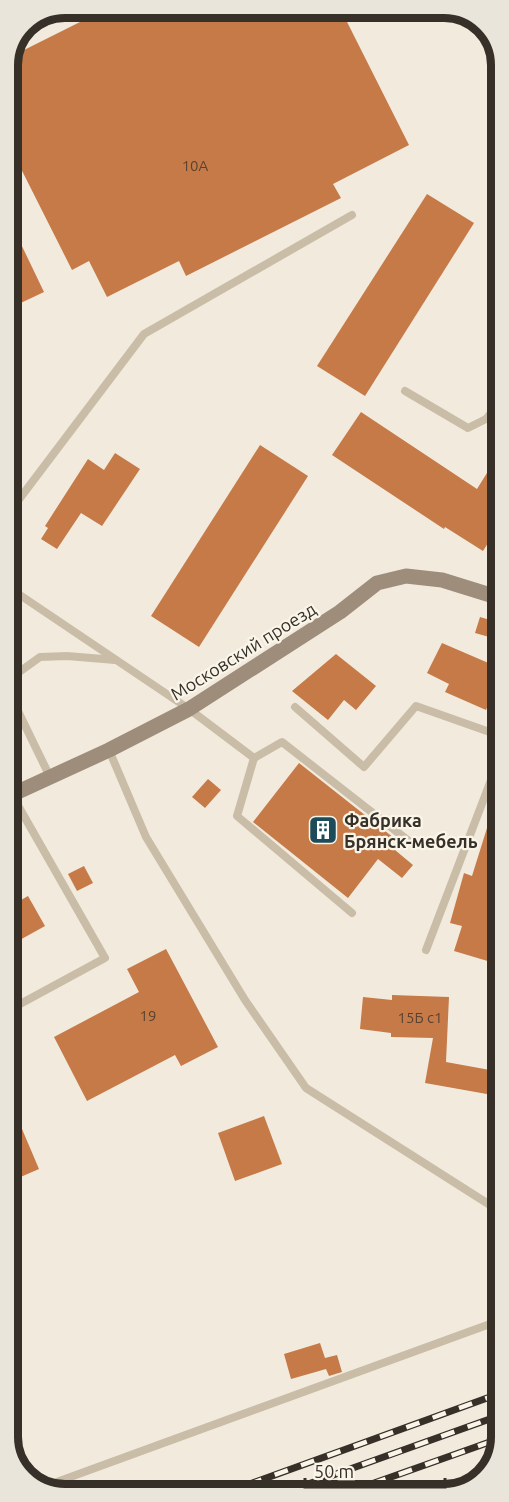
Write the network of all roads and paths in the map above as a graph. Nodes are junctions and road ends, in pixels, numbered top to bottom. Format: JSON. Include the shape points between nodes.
{"nodes":[{"id":1,"x":352,"y":215,"type":"dead end"},
{"id":2,"x":405,"y":391,"type":"dead end"},
{"id":3,"x":491,"y":412,"type":"edge"},
{"id":4,"x":18,"y":501,"type":"edge"},
{"id":5,"x":18,"y":594,"type":"edge"},
{"id":6,"x":491,"y":595,"type":"edge"},
{"id":7,"x":117,"y":660,"type":"junction"},
{"id":8,"x":18,"y":673,"type":"edge"},
{"id":9,"x":294,"y":707,"type":"dead end"},
{"id":10,"x":189,"y":709,"type":"junction"},
{"id":11,"x":18,"y":711,"type":"edge"},
{"id":12,"x":491,"y":732,"type":"edge"},
{"id":13,"x":109,"y":750,"type":"junction"},
{"id":14,"x":254,"y":758,"type":"junction"},
{"id":15,"x":50,"y":777,"type":"junction"},
{"id":16,"x":491,"y":780,"type":"edge"},
{"id":17,"x":18,"y":792,"type":"edge"},
{"id":18,"x":18,"y":810,"type":"edge"},
{"id":19,"x":410,"y":842,"type":"dead end"},
{"id":20,"x":352,"y":913,"type":"dead end"},
{"id":21,"x":426,"y":950,"type":"dead end"},
{"id":22,"x":18,"y":1005,"type":"edge"},
{"id":23,"x":491,"y":1206,"type":"edge"},
{"id":24,"x":491,"y":1324,"type":"edge"},
{"id":25,"x":55,"y":1483,"type":"edge"}],
"edges":[{"from":1,"to":4,"type":"lane","via":[[144,334]]},
{"from":2,"to":3,"type":"lane","via":[[468,428]]},
{"from":5,"to":7,"type":"lane"},
{"from":6,"to":10,"type":"street","name":"Московский проезд","via":[[442,580],[406,576],[377,583],[340,612]]},
{"from":7,"to":8,"type":"lane","via":[[40,657]]},
{"from":7,"to":10,"type":"lane"},
{"from":9,"to":12,"type":"lane","via":[[364,767],[416,706]]},
{"from":10,"to":13,"type":"street","name":"Московский проезд"},
{"from":10,"to":14,"type":"lane"},
{"from":11,"to":15,"type":"lane"},
{"from":13,"to":15,"type":"street","name":"Московский проезд"},
{"from":13,"to":23,"type":"lane","via":[[146,837],[245,1000],[306,1088]]},
{"from":14,"to":19,"type":"lane","via":[[282,742]]},
{"from":14,"to":20,"type":"lane","via":[[237,816]]},
{"from":15,"to":17,"type":"street","name":"Московский проезд"},
{"from":16,"to":21,"type":"lane"},
{"from":18,"to":22,"type":"lane","via":[[105,958]]},
{"from":24,"to":25,"type":"lane"}]}
